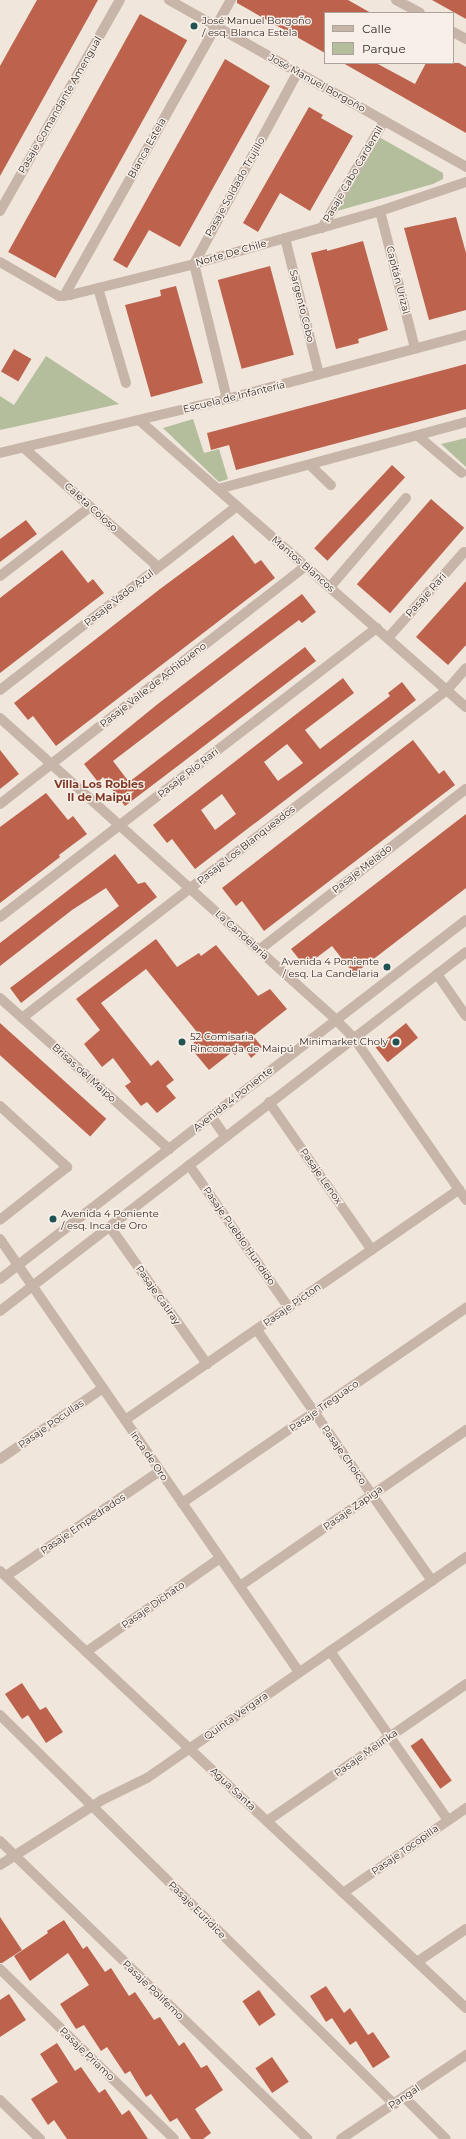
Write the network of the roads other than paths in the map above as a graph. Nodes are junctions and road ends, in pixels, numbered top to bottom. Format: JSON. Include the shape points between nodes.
{"nodes":[{"id":1,"x":120,"y":0,"type":"edge"},
{"id":2,"x":169,"y":0,"type":"edge"},
{"id":3,"x":231,"y":0,"type":"edge"},
{"id":4,"x":396,"y":0,"type":"edge"},
{"id":5,"x":418,"y":12,"type":"edge"},
{"id":6,"x":216,"y":26,"type":"junction"},
{"id":7,"x":454,"y":33,"type":"edge"},
{"id":8,"x":466,"y":39,"type":"edge"},
{"id":9,"x":298,"y":72,"type":"junction"},
{"id":10,"x":384,"y":121,"type":"junction"},
{"id":11,"x":466,"y":167,"type":"edge"},
{"id":12,"x":466,"y":182,"type":"edge"},
{"id":13,"x":0,"y":211,"type":"edge"},
{"id":14,"x":380,"y":211,"type":"junction"},
{"id":15,"x":322,"y":228,"type":"junction"},
{"id":16,"x":285,"y":238,"type":"junction"},
{"id":17,"x":0,"y":262,"type":"edge"},
{"id":18,"x":194,"y":264,"type":"junction"},
{"id":19,"x":98,"y":288,"type":"junction"},
{"id":20,"x":64,"y":296,"type":"junction"},
{"id":21,"x":466,"y":335,"type":"edge"},
{"id":22,"x":415,"y":348,"type":"junction"},
{"id":23,"x":319,"y":374,"type":"junction"},
{"id":24,"x":126,"y":383,"type":"dead end"},
{"id":25,"x":227,"y":399,"type":"junction"},
{"id":26,"x":139,"y":420,"type":"junction"},
{"id":27,"x":466,"y":422,"type":"edge"},
{"id":28,"x":418,"y":436,"type":"junction"},
{"id":29,"x":24,"y":448,"type":"junction"},
{"id":30,"x":0,"y":453,"type":"edge"},
{"id":31,"x":310,"y":466,"type":"junction"},
{"id":32,"x":462,"y":473,"type":"dead end"},
{"id":33,"x":331,"y":485,"type":"dead end"},
{"id":34,"x":218,"y":489,"type":"junction"},
{"id":35,"x":406,"y":498,"type":"dead end"},
{"id":36,"x":237,"y":506,"type":"junction"},
{"id":37,"x":90,"y":507,"type":"junction"},
{"id":38,"x":464,"y":552,"type":"dead end"},
{"id":39,"x":306,"y":566,"type":"junction"},
{"id":40,"x":158,"y":567,"type":"junction"},
{"id":41,"x":0,"y":576,"type":"edge"},
{"id":42,"x":330,"y":587,"type":"junction"},
{"id":43,"x":377,"y":628,"type":"junction"},
{"id":44,"x":388,"y":638,"type":"junction"},
{"id":45,"x":466,"y":668,"type":"edge"},
{"id":46,"x":0,"y":690,"type":"edge"},
{"id":47,"x":447,"y":690,"type":"junction"},
{"id":48,"x":466,"y":707,"type":"edge"},
{"id":49,"x":0,"y":718,"type":"edge"},
{"id":50,"x":51,"y":764,"type":"junction"},
{"id":51,"x":466,"y":789,"type":"edge"},
{"id":52,"x":0,"y":804,"type":"edge"},
{"id":53,"x":120,"y":825,"type":"junction"},
{"id":54,"x":190,"y":888,"type":"junction"},
{"id":55,"x":0,"y":917,"type":"edge"},
{"id":56,"x":466,"y":920,"type":"edge"},
{"id":57,"x":259,"y":950,"type":"junction"},
{"id":58,"x":466,"y":952,"type":"edge"},
{"id":59,"x":437,"y":974,"type":"junction"},
{"id":60,"x":0,"y":998,"type":"edge"},
{"id":61,"x":466,"y":1016,"type":"edge"},
{"id":62,"x":22,"y":1018,"type":"junction"},
{"id":63,"x":336,"y":1020,"type":"junction"},
{"id":64,"x":354,"y":1038,"type":"junction"},
{"id":65,"x":269,"y":1102,"type":"junction"},
{"id":66,"x":0,"y":1106,"type":"edge"},
{"id":67,"x":211,"y":1116,"type":"junction"},
{"id":68,"x":225,"y":1136,"type":"junction"},
{"id":69,"x":169,"y":1149,"type":"junction"},
{"id":70,"x":189,"y":1165,"type":"junction"},
{"id":71,"x":459,"y":1190,"type":"junction"},
{"id":72,"x":466,"y":1200,"type":"edge"},
{"id":73,"x":0,"y":1220,"type":"edge"},
{"id":74,"x":110,"y":1227,"type":"junction"},
{"id":75,"x":0,"y":1239,"type":"edge"},
{"id":76,"x":372,"y":1250,"type":"junction"},
{"id":77,"x":18,"y":1265,"type":"junction"},
{"id":78,"x":0,"y":1279,"type":"edge"},
{"id":79,"x":32,"y":1286,"type":"junction"},
{"id":80,"x":289,"y":1308,"type":"junction"},
{"id":81,"x":466,"y":1308,"type":"edge"},
{"id":82,"x":0,"y":1311,"type":"edge"},
{"id":83,"x":257,"y":1330,"type":"junction"},
{"id":84,"x":206,"y":1364,"type":"junction"},
{"id":85,"x":103,"y":1388,"type":"junction"},
{"id":86,"x":315,"y":1413,"type":"junction"},
{"id":87,"x":125,"y":1420,"type":"junction"},
{"id":88,"x":466,"y":1430,"type":"edge"},
{"id":89,"x":0,"y":1459,"type":"edge"},
{"id":90,"x":160,"y":1471,"type":"junction"},
{"id":91,"x":372,"y":1494,"type":"junction"},
{"id":92,"x":182,"y":1503,"type":"junction"},
{"id":93,"x":220,"y":1558,"type":"junction"},
{"id":94,"x":465,"y":1560,"type":"edge"},
{"id":95,"x":3,"y":1574,"type":"edge"},
{"id":96,"x":432,"y":1581,"type":"junction"},
{"id":97,"x":240,"y":1586,"type":"junction"},
{"id":98,"x":330,"y":1651,"type":"junction"},
{"id":99,"x":86,"y":1652,"type":"junction"},
{"id":100,"x":299,"y":1672,"type":"junction"},
{"id":101,"x":466,"y":1684,"type":"edge"},
{"id":102,"x":0,"y":1715,"type":"edge"},
{"id":103,"x":390,"y":1737,"type":"junction"},
{"id":104,"x":189,"y":1748,"type":"junction"},
{"id":105,"x":92,"y":1806,"type":"junction"},
{"id":106,"x":466,"y":1808,"type":"edge"},
{"id":107,"x":448,"y":1820,"type":"junction"},
{"id":108,"x":267,"y":1822,"type":"junction"},
{"id":109,"x":0,"y":1841,"type":"edge"},
{"id":110,"x":15,"y":1856,"type":"junction"},
{"id":111,"x":0,"y":1865,"type":"edge"},
{"id":112,"x":343,"y":1893,"type":"junction"},
{"id":113,"x":466,"y":1929,"type":"edge"},
{"id":114,"x":417,"y":1962,"type":"junction"},
{"id":115,"x":0,"y":1969,"type":"edge"},
{"id":116,"x":466,"y":2008,"type":"edge"},
{"id":117,"x":466,"y":2056,"type":"edge"},
{"id":118,"x":404,"y":2097,"type":"junction"},
{"id":119,"x":0,"y":2100,"type":"edge"},
{"id":120,"x":394,"y":2104,"type":"junction"},
{"id":121,"x":40,"y":2139,"type":"edge"},
{"id":122,"x":174,"y":2139,"type":"edge"},
{"id":123,"x":307,"y":2139,"type":"edge"},
{"id":124,"x":341,"y":2139,"type":"edge"},
{"id":125,"x":446,"y":2139,"type":"edge"}],
"edges":[{"from":1,"to":13,"type":"street","name":"Pasaje Comandante Amengual"},
{"from":2,"to":6,"type":"street","name":"José Manuel Borgoño"},
{"from":3,"to":6,"type":"street","name":"Blanca Estela"},
{"from":4,"to":5,"type":"street"},
{"from":6,"to":9,"type":"street","name":"José Manuel Borgoño"},
{"from":6,"to":20,"type":"street","name":"Blanca Estela"},
{"from":7,"to":8,"type":"street"},
{"from":9,"to":10,"type":"street","name":"José Manuel Borgoño"},
{"from":9,"to":18,"type":"street","name":"Pasaje Soldado Trujillo"},
{"from":10,"to":11,"type":"street","name":"José Manuel Borgoño"},
{"from":10,"to":15,"type":"street","name":"Pasaje Cabo Cardemil"},
{"from":12,"to":14,"type":"street","name":"Norte De Chile"},
{"from":14,"to":15,"type":"street","name":"Norte De Chile"},
{"from":14,"to":22,"type":"street","name":"Capitán Urizal"},
{"from":15,"to":16,"type":"street","name":"Norte De Chile"},
{"from":16,"to":18,"type":"street","name":"Norte De Chile"},
{"from":16,"to":23,"type":"street","name":"Sargento Cobo"},
{"from":17,"to":20,"type":"street","via":[[55,294]]},
{"from":18,"to":19,"type":"street","name":"Norte De Chile"},
{"from":18,"to":25,"type":"street"},
{"from":19,"to":20,"type":"street","name":"Norte De Chile"},
{"from":19,"to":24,"type":"street"},
{"from":21,"to":22,"type":"street","name":"Escuela de Infantería"},
{"from":22,"to":23,"type":"street","name":"Escuela de Infantería"},
{"from":23,"to":25,"type":"street","name":"Escuela de Infantería"},
{"from":25,"to":26,"type":"street","name":"Escuela de Infantería"},
{"from":26,"to":29,"type":"street","name":"Escuela de Infantería"},
{"from":26,"to":34,"type":"street","name":"Mantos Blancos"},
{"from":27,"to":28,"type":"street"},
{"from":28,"to":31,"type":"street"},
{"from":28,"to":32,"type":"street"},
{"from":29,"to":30,"type":"street","name":"Escuela de Infantería"},
{"from":29,"to":37,"type":"street","name":"Caleta Coloso"},
{"from":31,"to":33,"type":"street"},
{"from":31,"to":34,"type":"street"},
{"from":34,"to":36,"type":"street","name":"Mantos Blancos"},
{"from":35,"to":42,"type":"street"},
{"from":36,"to":39,"type":"street","name":"Mantos Blancos"},
{"from":36,"to":40,"type":"street","name":"Pasaje Vado Azul"},
{"from":37,"to":40,"type":"street","name":"Caleta Coloso"},
{"from":37,"to":41,"type":"street"},
{"from":38,"to":44,"type":"street","name":"Pasaje Rari"},
{"from":39,"to":42,"type":"street","name":"Mantos Blancos"},
{"from":39,"to":50,"type":"street","name":"Pasaje Valle de Achibueno"},
{"from":40,"to":46,"type":"street","name":"Pasaje Vado Azul"},
{"from":42,"to":43,"type":"street","name":"Mantos Blancos"},
{"from":43,"to":44,"type":"street","name":"Mantos Blancos"},
{"from":43,"to":53,"type":"street","name":"Pasaje Río Rari"},
{"from":44,"to":47,"type":"street","name":"Mantos Blancos"},
{"from":45,"to":47,"type":"street","name":"Pasaje Los Blanqueados"},
{"from":47,"to":48,"type":"street","name":"Mantos Blancos"},
{"from":47,"to":54,"type":"street","name":"Pasaje Los Blanqueados"},
{"from":49,"to":50,"type":"street","name":"La Candelaria"},
{"from":50,"to":52,"type":"street","name":"Pasaje Valle de Achibueno"},
{"from":50,"to":53,"type":"street","name":"La Candelaria"},
{"from":51,"to":57,"type":"street","name":"Pasaje Melado"},
{"from":53,"to":54,"type":"street","name":"La Candelaria"},
{"from":53,"to":55,"type":"street","name":"Pasaje Río Rari"},
{"from":54,"to":57,"type":"street","name":"La Candelaria"},
{"from":54,"to":62,"type":"street","name":"Pasaje Los Blanqueados"},
{"from":56,"to":63,"type":"street","name":"Avenida 4 Poniente"},
{"from":57,"to":63,"type":"street","name":"La Candelaria"},
{"from":58,"to":59,"type":"street"},
{"from":59,"to":61,"type":"street"},
{"from":59,"to":64,"type":"street"},
{"from":60,"to":62,"type":"street","name":"Brisas del Maipo"},
{"from":62,"to":69,"type":"street","name":"Brisas del Maipo"},
{"from":63,"to":64,"type":"street","name":"La Candelaria"},
{"from":63,"to":67,"type":"street","name":"Avenida 4 Poniente"},
{"from":64,"to":65,"type":"street"},
{"from":64,"to":71,"type":"street","name":"La Candelaria"},
{"from":65,"to":68,"type":"street"},
{"from":65,"to":76,"type":"street","name":"Pasaje Lenox"},
{"from":66,"to":73,"type":"street","via":[[67,1167]]},
{"from":67,"to":68,"type":"street"},
{"from":67,"to":69,"type":"street","name":"Avenida 4 Poniente"},
{"from":68,"to":70,"type":"street"},
{"from":69,"to":77,"type":"street","name":"Avenida 4 Poniente"},
{"from":70,"to":74,"type":"street"},
{"from":70,"to":80,"type":"street","name":"Pasaje Pueblo Hundido"},
{"from":71,"to":72,"type":"street","name":"La Candelaria"},
{"from":71,"to":76,"type":"street","name":"Pasaje Picton"},
{"from":74,"to":79,"type":"street"},
{"from":74,"to":84,"type":"street","name":"Pasaje Catiray"},
{"from":75,"to":77,"type":"street","name":"Inca de Oro"},
{"from":76,"to":80,"type":"street","name":"Pasaje Picton"},
{"from":77,"to":78,"type":"street","name":"Avenida 4 Poniente"},
{"from":77,"to":79,"type":"street","name":"Inca de Oro"},
{"from":79,"to":82,"type":"street"},
{"from":79,"to":85,"type":"street","name":"Inca de Oro"},
{"from":80,"to":83,"type":"street","name":"Pasaje Picton"},
{"from":81,"to":86,"type":"street","name":"Pasaje Treguaco"},
{"from":83,"to":84,"type":"street","name":"Pasaje Picton"},
{"from":83,"to":86,"type":"street","name":"Pasaje Choico"},
{"from":84,"to":87,"type":"street","name":"Pasaje Picton"},
{"from":85,"to":87,"type":"street","name":"Inca de Oro"},
{"from":85,"to":89,"type":"street","name":"Pasaje Pocullas"},
{"from":86,"to":91,"type":"street","name":"Pasaje Choico"},
{"from":86,"to":92,"type":"street","name":"Pasaje Treguaco"},
{"from":87,"to":90,"type":"street","name":"Inca de Oro"},
{"from":88,"to":91,"type":"street","name":"Pasaje Zapiga"},
{"from":90,"to":92,"type":"street","name":"Inca de Oro"},
{"from":90,"to":95,"type":"street","name":"Pasaje Empedrados"},
{"from":91,"to":96,"type":"street","name":"Pasaje Choico"},
{"from":91,"to":97,"type":"street","name":"Pasaje Zapiga"},
{"from":92,"to":93,"type":"street","name":"Inca de Oro"},
{"from":93,"to":97,"type":"street","name":"Inca de Oro"},
{"from":93,"to":99,"type":"street","name":"Pasaje Dichato"},
{"from":94,"to":96,"type":"street","name":"Quinta Vergara"},
{"from":95,"to":99,"type":"street","name":"Agua Santa"},
{"from":96,"to":98,"type":"street","name":"Quinta Vergara"},
{"from":97,"to":100,"type":"street","name":"Inca de Oro"},
{"from":98,"to":100,"type":"street","name":"Quinta Vergara"},
{"from":98,"to":103,"type":"street"},
{"from":99,"to":104,"type":"street","name":"Agua Santa"},
{"from":100,"to":104,"type":"street","name":"Quinta Vergara"},
{"from":101,"to":103,"type":"street","name":"Pasaje Melinka"},
{"from":102,"to":105,"type":"street","name":"Pasaje Euridice"},
{"from":103,"to":107,"type":"street"},
{"from":103,"to":108,"type":"street","name":"Pasaje Melinka"},
{"from":104,"to":105,"type":"street","name":"Quinta Vergara","via":[[147,1778]]},
{"from":104,"to":108,"type":"street","name":"Agua Santa"},
{"from":105,"to":110,"type":"street","name":"Quinta Vergara"},
{"from":105,"to":120,"type":"street","name":"Pasaje Euridice"},
{"from":106,"to":107,"type":"street","name":"Pasaje Tocopilla"},
{"from":107,"to":112,"type":"street","name":"Pasaje Tocopilla"},
{"from":108,"to":112,"type":"street","name":"Agua Santa"},
{"from":109,"to":110,"type":"street","name":"Pasaje Polifemo"},
{"from":110,"to":111,"type":"street","name":"Quinta Vergara"},
{"from":110,"to":123,"type":"street","name":"Pasaje Polifemo"},
{"from":112,"to":114,"type":"street","name":"Agua Santa"},
{"from":113,"to":114,"type":"street"},
{"from":114,"to":116,"type":"street","name":"Agua Santa"},
{"from":115,"to":122,"type":"street","name":"Pasaje Priamo"},
{"from":117,"to":118,"type":"street","name":"Pangal"},
{"from":118,"to":120,"type":"street","name":"Pangal"},
{"from":118,"to":125,"type":"street"},
{"from":119,"to":121,"type":"street"},
{"from":120,"to":124,"type":"street","name":"Pangal"}]}
